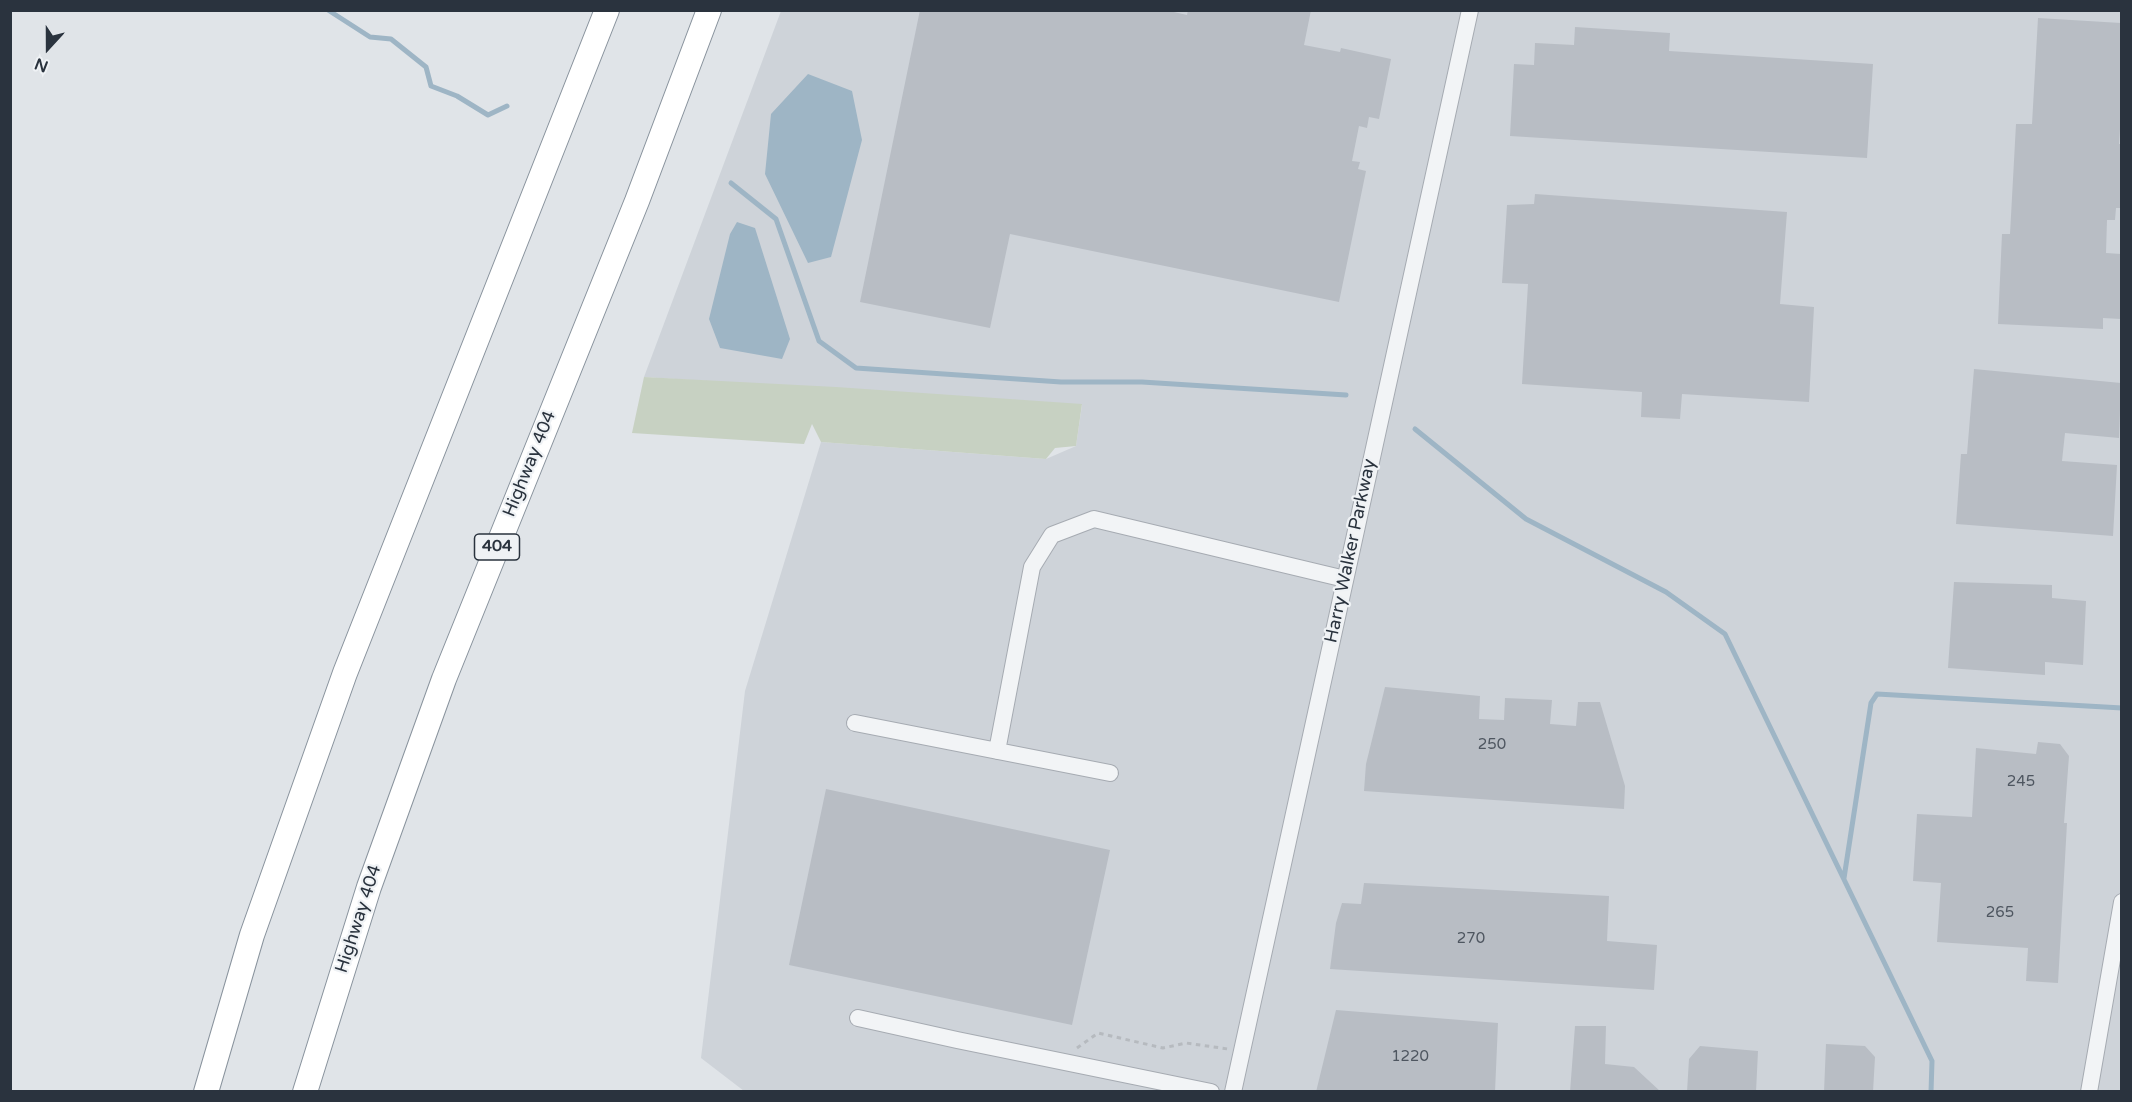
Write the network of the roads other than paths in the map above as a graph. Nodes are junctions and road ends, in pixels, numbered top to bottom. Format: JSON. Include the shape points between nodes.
{"nodes":[{"id":1,"x":592,"y":10,"type":"edge"},
{"id":2,"x":607,"y":10,"type":"edge"},
{"id":3,"x":709,"y":10,"type":"edge"},
{"id":4,"x":1470,"y":10,"type":"edge"},
{"id":5,"x":582,"y":73,"type":"junction"},
{"id":6,"x":1346,"y":579,"type":"junction"},
{"id":7,"x":855,"y":723,"type":"dead end"},
{"id":8,"x":997,"y":751,"type":"junction"},
{"id":9,"x":1110,"y":773,"type":"dead end"},
{"id":10,"x":2121,"y":902,"type":"edge"},
{"id":11,"x":858,"y":1018,"type":"dead end"},
{"id":12,"x":206,"y":1092,"type":"edge"},
{"id":13,"x":305,"y":1092,"type":"edge"},
{"id":14,"x":1211,"y":1092,"type":"edge"},
{"id":15,"x":1233,"y":1092,"type":"edge"},
{"id":16,"x":2090,"y":1092,"type":"edge"}],
"edges":[{"from":1,"to":5,"type":"highway"},
{"from":2,"to":5,"type":"highway"},
{"from":3,"to":13,"type":"highway","name":"Highway 404","number":"404","via":[[637,201],[444,679],[369,887]]},
{"from":4,"to":6,"type":"street","name":"Harry Walker Parkway"},
{"from":5,"to":12,"type":"highway","via":[[345,673],[252,935]]},
{"from":6,"to":8,"type":"street","via":[[1094,519],[1052,535],[1032,567]]},
{"from":6,"to":15,"type":"street","name":"Harry Walker Parkway"},
{"from":7,"to":8,"type":"street"},
{"from":8,"to":9,"type":"street"},
{"from":10,"to":16,"type":"street"},
{"from":11,"to":14,"type":"street"}]}
